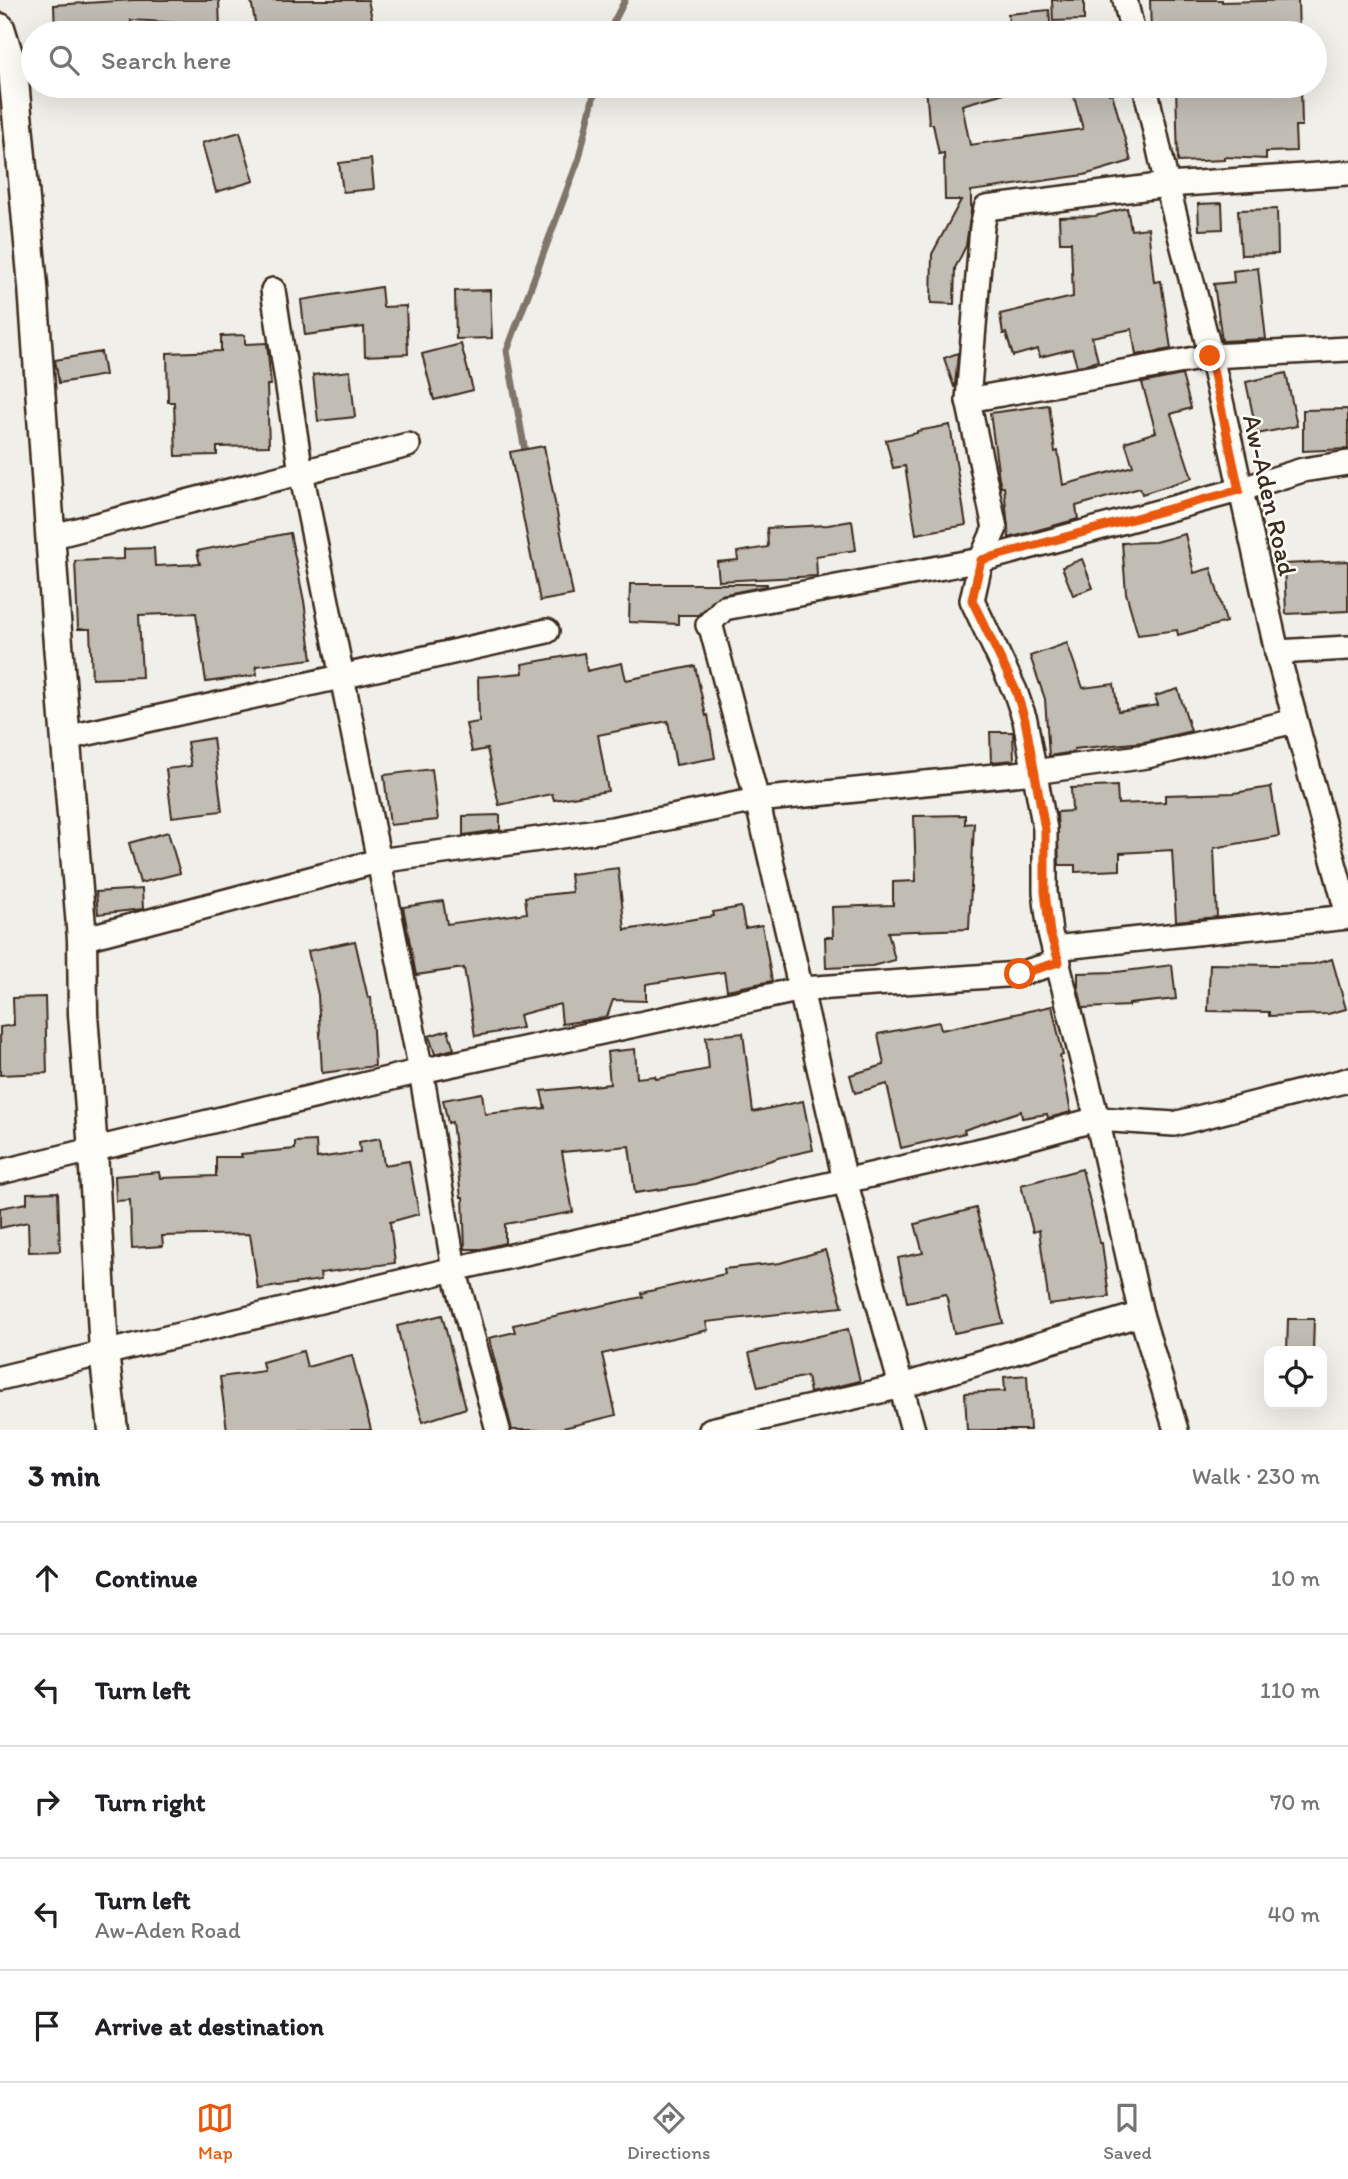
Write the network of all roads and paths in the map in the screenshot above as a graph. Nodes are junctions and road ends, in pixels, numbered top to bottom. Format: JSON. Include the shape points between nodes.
{"nodes":[{"id":1,"x":1125,"y":0,"type":"edge"},
{"id":2,"x":1130,"y":21,"type":"edge"},
{"id":3,"x":0,"y":28,"type":"edge"},
{"id":4,"x":1148,"y":98,"type":"edge"},
{"id":5,"x":1348,"y":173,"type":"edge"},
{"id":6,"x":1167,"y":185,"type":"junction"},
{"id":7,"x":273,"y":290,"type":"dead end"},
{"id":8,"x":1348,"y":349,"type":"edge"},
{"id":9,"x":1210,"y":356,"type":"junction"},
{"id":10,"x":968,"y":400,"type":"junction"},
{"id":11,"x":408,"y":445,"type":"dead end"},
{"id":12,"x":1348,"y":463,"type":"edge"},
{"id":13,"x":301,"y":472,"type":"junction"},
{"id":14,"x":1239,"y":490,"type":"junction"},
{"id":15,"x":50,"y":537,"type":"junction"},
{"id":16,"x":981,"y":560,"type":"junction"},
{"id":17,"x":547,"y":631,"type":"dead end"},
{"id":18,"x":1348,"y":648,"type":"edge"},
{"id":19,"x":1277,"y":652,"type":"junction"},
{"id":20,"x":341,"y":677,"type":"junction"},
{"id":21,"x":1295,"y":721,"type":"junction"},
{"id":22,"x":66,"y":738,"type":"junction"},
{"id":23,"x":1034,"y":772,"type":"junction"},
{"id":24,"x":757,"y":800,"type":"junction"},
{"id":25,"x":378,"y":861,"type":"junction"},
{"id":26,"x":1341,"y":866,"type":"edge"},
{"id":27,"x":1348,"y":916,"type":"edge"},
{"id":28,"x":82,"y":939,"type":"junction"},
{"id":29,"x":1057,"y":955,"type":"junction"},
{"id":30,"x":802,"y":989,"type":"junction"},
{"id":31,"x":421,"y":1071,"type":"junction"},
{"id":32,"x":1348,"y":1080,"type":"edge"},
{"id":33,"x":1097,"y":1119,"type":"junction"},
{"id":34,"x":93,"y":1151,"type":"junction"},
{"id":35,"x":0,"y":1172,"type":"edge"},
{"id":36,"x":845,"y":1180,"type":"junction"},
{"id":37,"x":454,"y":1269,"type":"junction"},
{"id":38,"x":1141,"y":1314,"type":"junction"},
{"id":39,"x":104,"y":1352,"type":"junction"},
{"id":40,"x":0,"y":1378,"type":"edge"},
{"id":41,"x":902,"y":1386,"type":"junction"},
{"id":42,"x":113,"y":1430,"type":"edge"},
{"id":43,"x":498,"y":1430,"type":"edge"},
{"id":44,"x":711,"y":1430,"type":"edge"},
{"id":45,"x":913,"y":1430,"type":"edge"},
{"id":46,"x":1176,"y":1430,"type":"edge"}],
"edges":[{"from":1,"to":2,"type":"street"},
{"from":3,"to":15,"type":"street","via":[[13,70]]},
{"from":4,"to":6,"type":"street","name":"Aw-Aden Road"},
{"from":5,"to":6,"type":"street"},
{"from":6,"to":9,"type":"street","name":"Aw-Aden Road"},
{"from":6,"to":10,"type":"street","via":[[986,208]]},
{"from":7,"to":13,"type":"street"},
{"from":8,"to":9,"type":"street"},
{"from":9,"to":10,"type":"street"},
{"from":9,"to":14,"type":"street","name":"Aw-Aden Road"},
{"from":10,"to":16,"type":"street","via":[[995,528]]},
{"from":11,"to":13,"type":"street"},
{"from":12,"to":14,"type":"street","via":[[1303,470]]},
{"from":13,"to":15,"type":"street"},
{"from":13,"to":20,"type":"street"},
{"from":14,"to":16,"type":"street"},
{"from":14,"to":19,"type":"street","name":"Aw-Aden Road"},
{"from":15,"to":22,"type":"street"},
{"from":16,"to":23,"type":"street","via":[[972,600],[1016,691]]},
{"from":16,"to":24,"type":"street","via":[[724,608],[708,625]]},
{"from":17,"to":20,"type":"street"},
{"from":18,"to":19,"type":"street"},
{"from":19,"to":21,"type":"street","name":"Aw-Aden Road"},
{"from":20,"to":22,"type":"street"},
{"from":20,"to":25,"type":"street"},
{"from":21,"to":23,"type":"street","via":[[1147,756]]},
{"from":21,"to":26,"type":"street","name":"Aw-Aden Road"},
{"from":22,"to":28,"type":"street"},
{"from":23,"to":24,"type":"street"},
{"from":23,"to":29,"type":"street","via":[[1045,829],[1045,892]]},
{"from":24,"to":25,"type":"street","via":[[612,829]]},
{"from":24,"to":30,"type":"street"},
{"from":25,"to":28,"type":"street"},
{"from":25,"to":31,"type":"street"},
{"from":26,"to":27,"type":"street","name":"Aw-Aden Road"},
{"from":27,"to":29,"type":"street"},
{"from":28,"to":34,"type":"street"},
{"from":29,"to":30,"type":"street","via":[[1020,974]]},
{"from":29,"to":33,"type":"street"},
{"from":30,"to":31,"type":"street"},
{"from":30,"to":36,"type":"street"},
{"from":31,"to":34,"type":"street"},
{"from":31,"to":37,"type":"street"},
{"from":32,"to":33,"type":"street","via":[[1174,1124]]},
{"from":33,"to":36,"type":"street"},
{"from":33,"to":38,"type":"street"},
{"from":34,"to":35,"type":"street"},
{"from":34,"to":39,"type":"street"},
{"from":36,"to":37,"type":"street"},
{"from":36,"to":41,"type":"street"},
{"from":37,"to":39,"type":"street"},
{"from":37,"to":43,"type":"street"},
{"from":38,"to":41,"type":"street"},
{"from":38,"to":46,"type":"street"},
{"from":39,"to":40,"type":"street"},
{"from":39,"to":42,"type":"street"},
{"from":41,"to":44,"type":"street"},
{"from":41,"to":45,"type":"street"}]}
